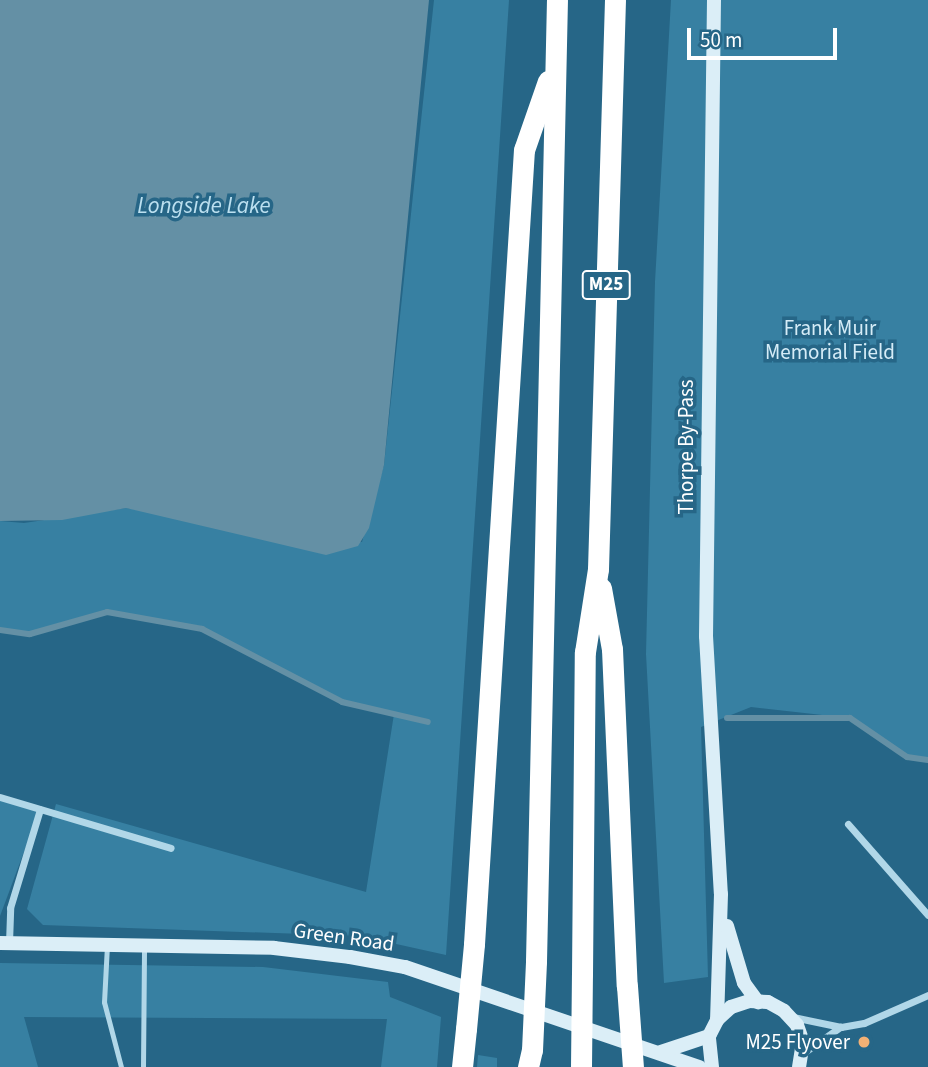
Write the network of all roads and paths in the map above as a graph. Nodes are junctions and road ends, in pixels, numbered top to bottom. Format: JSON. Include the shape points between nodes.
{"nodes":[{"id":1,"x":556,"y":0,"type":"edge"},
{"id":2,"x":615,"y":0,"type":"edge"},
{"id":3,"x":714,"y":0,"type":"edge"},
{"id":4,"x":555,"y":63,"type":"junction"},
{"id":5,"x":598,"y":569,"type":"junction"},
{"id":6,"x":0,"y":797,"type":"edge"},
{"id":7,"x":40,"y":809,"type":"junction"},
{"id":8,"x":848,"y":824,"type":"dead end"},
{"id":9,"x":171,"y":848,"type":"dead end"},
{"id":10,"x":721,"y":894,"type":"junction"},
{"id":11,"x":928,"y":915,"type":"edge"},
{"id":12,"x":5,"y":943,"type":"edge"},
{"id":13,"x":107,"y":945,"type":"junction"},
{"id":14,"x":144,"y":946,"type":"junction"},
{"id":15,"x":928,"y":995,"type":"edge"},
{"id":16,"x":758,"y":1002,"type":"junction"},
{"id":17,"x":789,"y":1016,"type":"junction"},
{"id":18,"x":717,"y":1020,"type":"junction"},
{"id":19,"x":841,"y":1027,"type":"junction"},
{"id":20,"x":709,"y":1036,"type":"junction"},
{"id":21,"x":659,"y":1052,"type":"junction"},
{"id":22,"x":800,"y":1060,"type":"edge"},
{"id":23,"x":531,"y":1061,"type":"edge"},
{"id":24,"x":121,"y":1067,"type":"edge"},
{"id":25,"x":143,"y":1067,"type":"edge"},
{"id":26,"x":462,"y":1067,"type":"edge"},
{"id":27,"x":582,"y":1067,"type":"edge"},
{"id":28,"x":633,"y":1067,"type":"edge"},
{"id":29,"x":699,"y":1067,"type":"edge"},
{"id":30,"x":712,"y":1067,"type":"edge"}],
"edges":[{"from":1,"to":4,"type":"highway","number":"M25"},
{"from":2,"to":5,"type":"highway","number":"M25"},
{"from":3,"to":10,"type":"main road","name":"Thorpe By-Pass","via":[[706,636]]},
{"from":4,"to":23,"type":"highway","number":"M25","bridge":true},
{"from":4,"to":26,"type":"highway","bridge":true,"via":[[524,149],[474,944]]},
{"from":5,"to":27,"type":"highway","number":"M25","bridge":true,"via":[[585,652]]},
{"from":5,"to":28,"type":"highway","bridge":true,"via":[[612,649]]},
{"from":6,"to":7,"type":"street"},
{"from":7,"to":9,"type":"street"},
{"from":7,"to":12,"type":"street","name":"Green Road","via":[[10,908]]},
{"from":8,"to":11,"type":"street"},
{"from":10,"to":16,"type":"main road","name":"Thorpe By-Pass","via":[[730,945],[744,983]]},
{"from":10,"to":18,"type":"main road","name":"Thorpe By-Pass"},
{"from":12,"to":13,"type":"main road","name":"Green Road"},
{"from":13,"to":14,"type":"main road","name":"Green Road"},
{"from":13,"to":24,"type":"lane","via":[[104,1002]]},
{"from":14,"to":21,"type":"main road","name":"Green Road","via":[[274,948],[405,967]]},
{"from":14,"to":25,"type":"lane"},
{"from":15,"to":19,"type":"street","via":[[875,1019]]},
{"from":16,"to":17,"type":"main road"},
{"from":16,"to":18,"type":"main road","via":[[731,1007]]},
{"from":17,"to":19,"type":"street"},
{"from":17,"to":22,"type":"main road","via":[[803,1042]]},
{"from":18,"to":20,"type":"main road"},
{"from":19,"to":22,"type":"street"},
{"from":20,"to":21,"type":"main road"},
{"from":20,"to":30,"type":"main road"},
{"from":21,"to":29,"type":"main road","name":"Green Road"}]}
